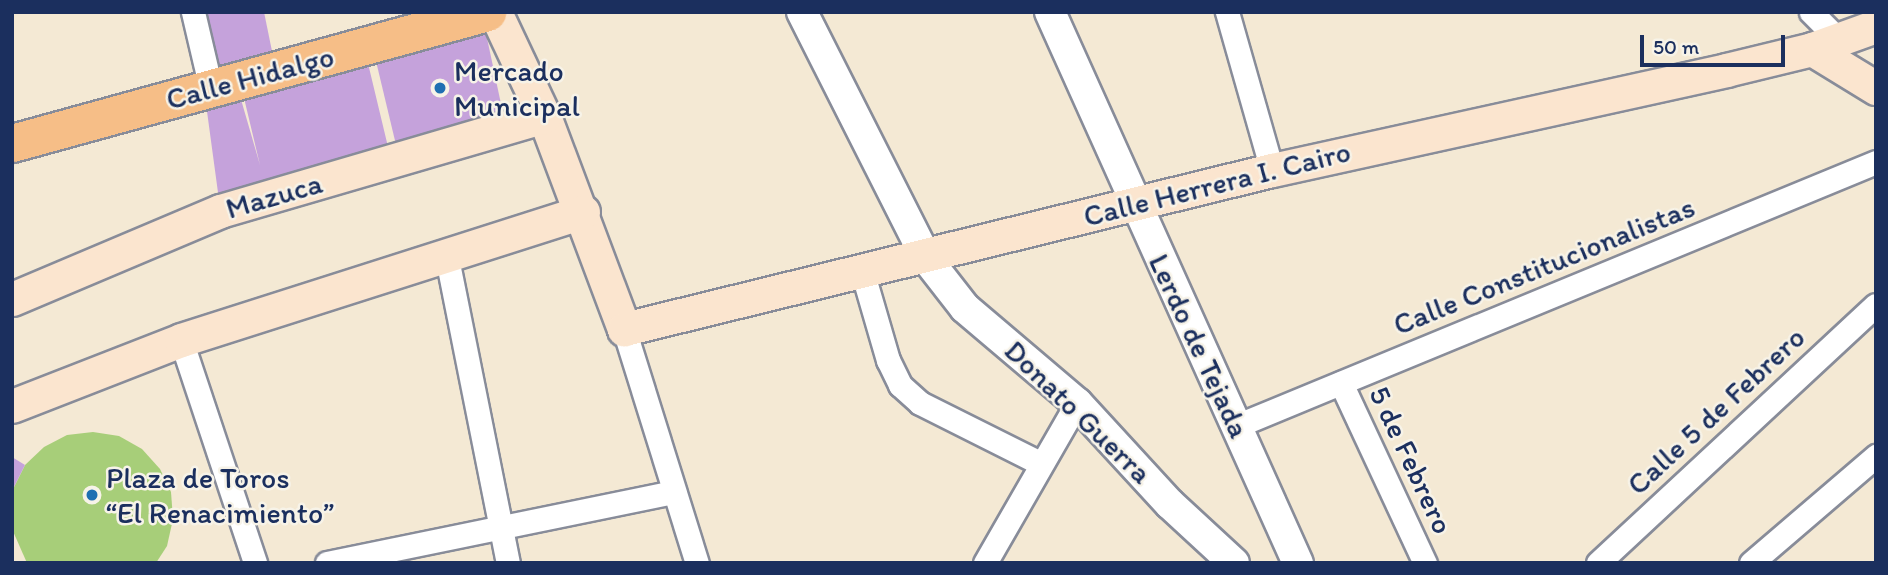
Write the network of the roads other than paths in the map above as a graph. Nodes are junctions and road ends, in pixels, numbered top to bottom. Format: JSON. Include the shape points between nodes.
{"nodes":[{"id":1,"x":193,"y":12,"type":"edge"},
{"id":2,"x":486,"y":12,"type":"edge"},
{"id":3,"x":495,"y":12,"type":"edge"},
{"id":4,"x":802,"y":12,"type":"edge"},
{"id":5,"x":1050,"y":12,"type":"edge"},
{"id":6,"x":1227,"y":12,"type":"edge"},
{"id":7,"x":1811,"y":12,"type":"edge"},
{"id":8,"x":1876,"y":26,"type":"edge"},
{"id":9,"x":1824,"y":43,"type":"junction"},
{"id":10,"x":1876,"y":88,"type":"edge"},
{"id":11,"x":211,"y":89,"type":"junction"},
{"id":12,"x":544,"y":116,"type":"junction"},
{"id":13,"x":12,"y":143,"type":"edge"},
{"id":14,"x":1876,"y":162,"type":"edge"},
{"id":15,"x":1272,"y":170,"type":"junction"},
{"id":16,"x":1133,"y":203,"type":"junction"},
{"id":17,"x":583,"y":212,"type":"junction"},
{"id":18,"x":446,"y":253,"type":"junction"},
{"id":19,"x":926,"y":258,"type":"junction"},
{"id":20,"x":863,"y":274,"type":"junction"},
{"id":21,"x":12,"y":299,"type":"edge"},
{"id":22,"x":1876,"y":305,"type":"edge"},
{"id":23,"x":624,"y":329,"type":"junction"},
{"id":24,"x":181,"y":340,"type":"junction"},
{"id":25,"x":1341,"y":383,"type":"junction"},
{"id":26,"x":1077,"y":403,"type":"junction"},
{"id":27,"x":12,"y":406,"type":"edge"},
{"id":28,"x":1236,"y":426,"type":"junction"},
{"id":29,"x":1876,"y":456,"type":"edge"},
{"id":30,"x":1038,"y":462,"type":"junction"},
{"id":31,"x":673,"y":492,"type":"junction"},
{"id":32,"x":500,"y":528,"type":"junction"},
{"id":33,"x":255,"y":563,"type":"edge"},
{"id":34,"x":327,"y":563,"type":"edge"},
{"id":35,"x":508,"y":563,"type":"edge"},
{"id":36,"x":697,"y":563,"type":"edge"},
{"id":37,"x":985,"y":563,"type":"edge"},
{"id":38,"x":1234,"y":563,"type":"edge"},
{"id":39,"x":1298,"y":563,"type":"edge"},
{"id":40,"x":1425,"y":563,"type":"edge"},
{"id":41,"x":1598,"y":563,"type":"edge"},
{"id":42,"x":1751,"y":563,"type":"edge"}],
"edges":[{"from":1,"to":11,"type":"street"},
{"from":2,"to":11,"type":"main road","name":"Calle Hidalgo"},
{"from":3,"to":12,"type":"main road"},
{"from":4,"to":19,"type":"street","name":"Donato Guerra"},
{"from":5,"to":16,"type":"street","name":"Lerdo de Tejada"},
{"from":6,"to":15,"type":"street"},
{"from":7,"to":9,"type":"street"},
{"from":8,"to":9,"type":"main road","name":"Calle Herrera I. Cairo"},
{"from":9,"to":10,"type":"main road"},
{"from":9,"to":15,"type":"main road","name":"Calle Herrera I. Cairo"},
{"from":11,"to":13,"type":"main road","name":"Calle Hidalgo"},
{"from":12,"to":17,"type":"main road"},
{"from":12,"to":21,"type":"main road","name":"Mazuca","via":[[220,211]]},
{"from":14,"to":25,"type":"street","name":"Calle Constitucionalistas"},
{"from":15,"to":16,"type":"main road","name":"Calle Herrera I. Cairo"},
{"from":16,"to":19,"type":"main road","name":"Calle Herrera I. Cairo"},
{"from":16,"to":28,"type":"street","name":"Lerdo de Tejada"},
{"from":17,"to":18,"type":"main road"},
{"from":17,"to":23,"type":"main road"},
{"from":18,"to":24,"type":"main road"},
{"from":18,"to":32,"type":"street"},
{"from":19,"to":20,"type":"main road","name":"Calle Herrera I. Cairo"},
{"from":19,"to":26,"type":"street","name":"Donato Guerra","via":[[965,309]]},
{"from":20,"to":23,"type":"main road","name":"Calle Herrera I. Cairo"},
{"from":20,"to":30,"type":"street","via":[[900,385],[920,403]]},
{"from":22,"to":41,"type":"street","name":"Calle 5 de Febrero"},
{"from":23,"to":31,"type":"street"},
{"from":24,"to":27,"type":"main road"},
{"from":24,"to":33,"type":"street"},
{"from":25,"to":28,"type":"street","name":"Calle Constitucionalistas"},
{"from":25,"to":40,"type":"street","name":"5 de Febrero"},
{"from":26,"to":30,"type":"street"},
{"from":26,"to":38,"type":"street","name":"Donato Guerra","via":[[1170,504]]},
{"from":28,"to":39,"type":"street","name":"Lerdo de Tejada"},
{"from":29,"to":42,"type":"street"},
{"from":30,"to":37,"type":"street"},
{"from":31,"to":32,"type":"street"},
{"from":31,"to":36,"type":"street"},
{"from":32,"to":34,"type":"street"},
{"from":32,"to":35,"type":"street"}]}
